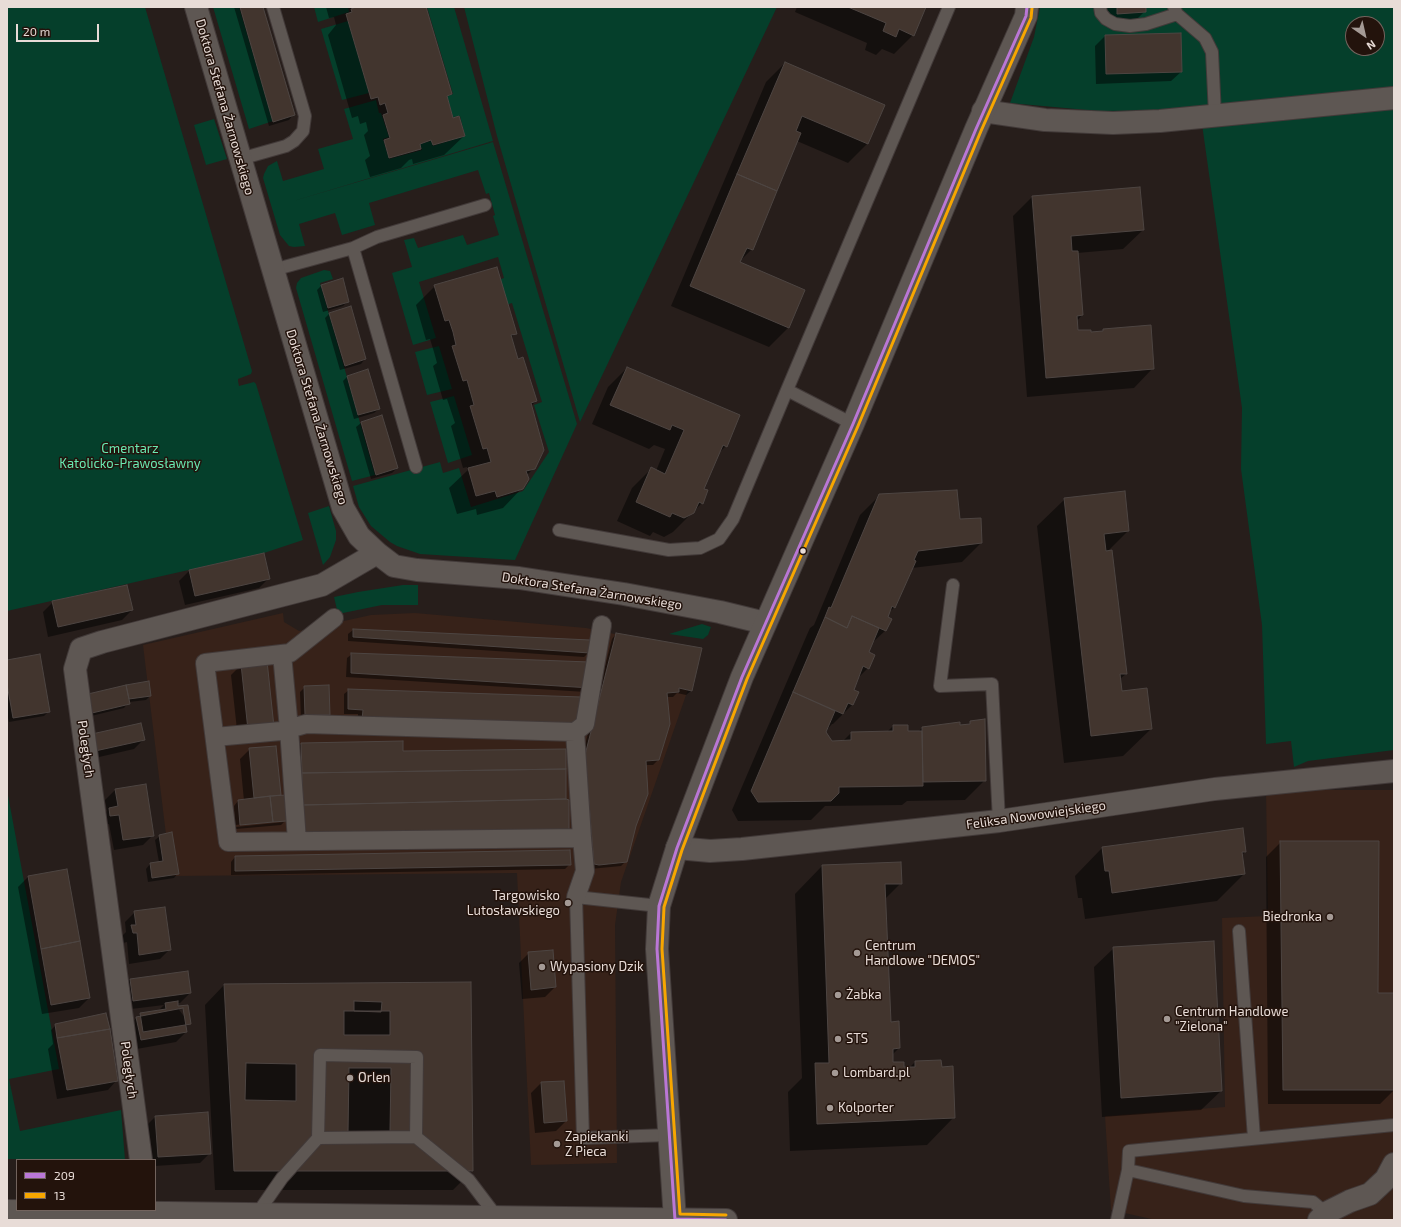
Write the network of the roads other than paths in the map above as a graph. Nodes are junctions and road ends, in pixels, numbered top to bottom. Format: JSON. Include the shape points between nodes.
{"nodes":[{"id":1,"x":196,"y":7,"type":"edge"},
{"id":2,"x":273,"y":7,"type":"edge"},
{"id":3,"x":949,"y":7,"type":"edge"},
{"id":4,"x":1027,"y":7,"type":"edge"},
{"id":5,"x":1100,"y":7,"type":"edge"},
{"id":6,"x":1175,"y":11,"type":"edge"},
{"id":7,"x":1394,"y":98,"type":"edge"},
{"id":8,"x":983,"y":112,"type":"junction"},
{"id":9,"x":1216,"y":115,"type":"junction"},
{"id":10,"x":240,"y":159,"type":"junction"},
{"id":11,"x":485,"y":205,"type":"dead end"},
{"id":12,"x":353,"y":248,"type":"junction"},
{"id":13,"x":273,"y":270,"type":"junction"},
{"id":14,"x":787,"y":390,"type":"junction"},
{"id":15,"x":853,"y":424,"type":"junction"},
{"id":16,"x":416,"y":467,"type":"dead end"},
{"id":17,"x":559,"y":530,"type":"dead end"},
{"id":18,"x":377,"y":553,"type":"junction"},
{"id":19,"x":953,"y":585,"type":"dead end"},
{"id":20,"x":334,"y":618,"type":"dead end"},
{"id":21,"x":765,"y":623,"type":"junction"},
{"id":22,"x":602,"y":625,"type":"dead end"},
{"id":23,"x":282,"y":654,"type":"junction"},
{"id":24,"x":289,"y":729,"type":"junction"},
{"id":25,"x":575,"y":732,"type":"junction"},
{"id":26,"x":215,"y":737,"type":"junction"},
{"id":27,"x":1394,"y":771,"type":"edge"},
{"id":28,"x":999,"y":821,"type":"junction"},
{"id":29,"x":582,"y":838,"type":"junction"},
{"id":30,"x":297,"y":841,"type":"junction"},
{"id":31,"x":677,"y":848,"type":"junction"},
{"id":32,"x":576,"y":897,"type":"junction"},
{"id":33,"x":659,"y":906,"type":"junction"},
{"id":34,"x":1239,"y":932,"type":"dead end"},
{"id":35,"x":1394,"y":1125,"type":"edge"},
{"id":36,"x":669,"y":1135,"type":"junction"},
{"id":37,"x":416,"y":1137,"type":"junction"},
{"id":38,"x":318,"y":1138,"type":"junction"},
{"id":39,"x":1254,"y":1138,"type":"junction"},
{"id":40,"x":141,"y":1159,"type":"edge"},
{"id":41,"x":1394,"y":1164,"type":"edge"},
{"id":42,"x":1128,"y":1170,"type":"junction"},
{"id":43,"x":7,"y":1211,"type":"edge"},
{"id":44,"x":139,"y":1211,"type":"edge"},
{"id":45,"x":257,"y":1214,"type":"junction"},
{"id":46,"x":1323,"y":1216,"type":"edge"},
{"id":47,"x":497,"y":1217,"type":"junction"},
{"id":48,"x":675,"y":1220,"type":"edge"},
{"id":49,"x":726,"y":1220,"type":"edge"},
{"id":50,"x":1116,"y":1220,"type":"edge"}],
"edges":[{"from":1,"to":10,"type":"street","name":"Doktora Stefana Żarnowskiego"},
{"from":2,"to":10,"type":"lane","via":[[305,116],[303,131],[286,146]]},
{"from":3,"to":14,"type":"lane"},
{"from":4,"to":8,"type":"street","via":[[1026,16]]},
{"from":5,"to":6,"type":"lane","via":[[1106,19],[1130,26],[1146,24]]},
{"from":6,"to":9,"type":"lane","via":[[1205,38],[1212,52]]},
{"from":7,"to":9,"type":"street"},
{"from":8,"to":9,"type":"street","via":[[1045,120],[1113,123]]},
{"from":8,"to":15,"type":"street"},
{"from":10,"to":13,"type":"street","name":"Doktora Stefana Żarnowskiego"},
{"from":11,"to":12,"type":"lane","via":[[377,237]]},
{"from":12,"to":13,"type":"lane"},
{"from":12,"to":16,"type":"lane"},
{"from":13,"to":18,"type":"street","name":"Doktora Stefana Żarnowskiego","via":[[344,508],[359,536]]},
{"from":14,"to":15,"type":"lane"},
{"from":14,"to":17,"type":"lane","via":[[733,519],[719,539],[700,548],[669,550]]},
{"from":15,"to":21,"type":"street"},
{"from":18,"to":21,"type":"street","name":"Doktora Stefana Żarnowskiego","via":[[394,566],[519,578],[624,594]]},
{"from":18,"to":40,"type":"street","name":"Poległych","via":[[322,585],[102,642],[81,650],[75,669]]},
{"from":19,"to":28,"type":"lane","via":[[940,686],[992,684]]},
{"from":20,"to":23,"type":"street","via":[[290,653]]},
{"from":21,"to":31,"type":"street"},
{"from":22,"to":25,"type":"street","via":[[586,724]]},
{"from":23,"to":24,"type":"street"},
{"from":23,"to":26,"type":"street","via":[[206,663]]},
{"from":24,"to":25,"type":"street","via":[[306,724]]},
{"from":24,"to":26,"type":"street"},
{"from":24,"to":30,"type":"street"},
{"from":25,"to":29,"type":"street"},
{"from":26,"to":30,"type":"street","via":[[228,842]]},
{"from":27,"to":28,"type":"street","name":"Feliksa Nowowiejskiego","via":[[1215,789]]},
{"from":28,"to":31,"type":"street","name":"Feliksa Nowowiejskiego","via":[[742,849],[710,851]]},
{"from":29,"to":30,"type":"street"},
{"from":29,"to":32,"type":"street","via":[[585,871]]},
{"from":31,"to":33,"type":"street"},
{"from":32,"to":33,"type":"lane"},
{"from":32,"to":36,"type":"lane","via":[[583,1138]]},
{"from":33,"to":36,"type":"street","via":[[657,948]]},
{"from":34,"to":39,"type":"lane"},
{"from":35,"to":39,"type":"lane"},
{"from":36,"to":48,"type":"street"},
{"from":37,"to":38,"type":"lane"},
{"from":37,"to":38,"type":"lane","via":[[417,1057],[320,1055]]},
{"from":37,"to":47,"type":"lane","via":[[469,1180]]},
{"from":38,"to":45,"type":"lane","via":[[282,1178]]},
{"from":39,"to":42,"type":"lane","via":[[1130,1151]]},
{"from":41,"to":46,"type":"street","via":[[1386,1179],[1370,1194]]},
{"from":42,"to":46,"type":"lane","via":[[1244,1196],[1313,1202]]},
{"from":42,"to":50,"type":"lane"},
{"from":43,"to":44,"type":"street"},
{"from":44,"to":45,"type":"street"},
{"from":45,"to":47,"type":"street"},
{"from":47,"to":48,"type":"street"},
{"from":48,"to":49,"type":"street"}]}
